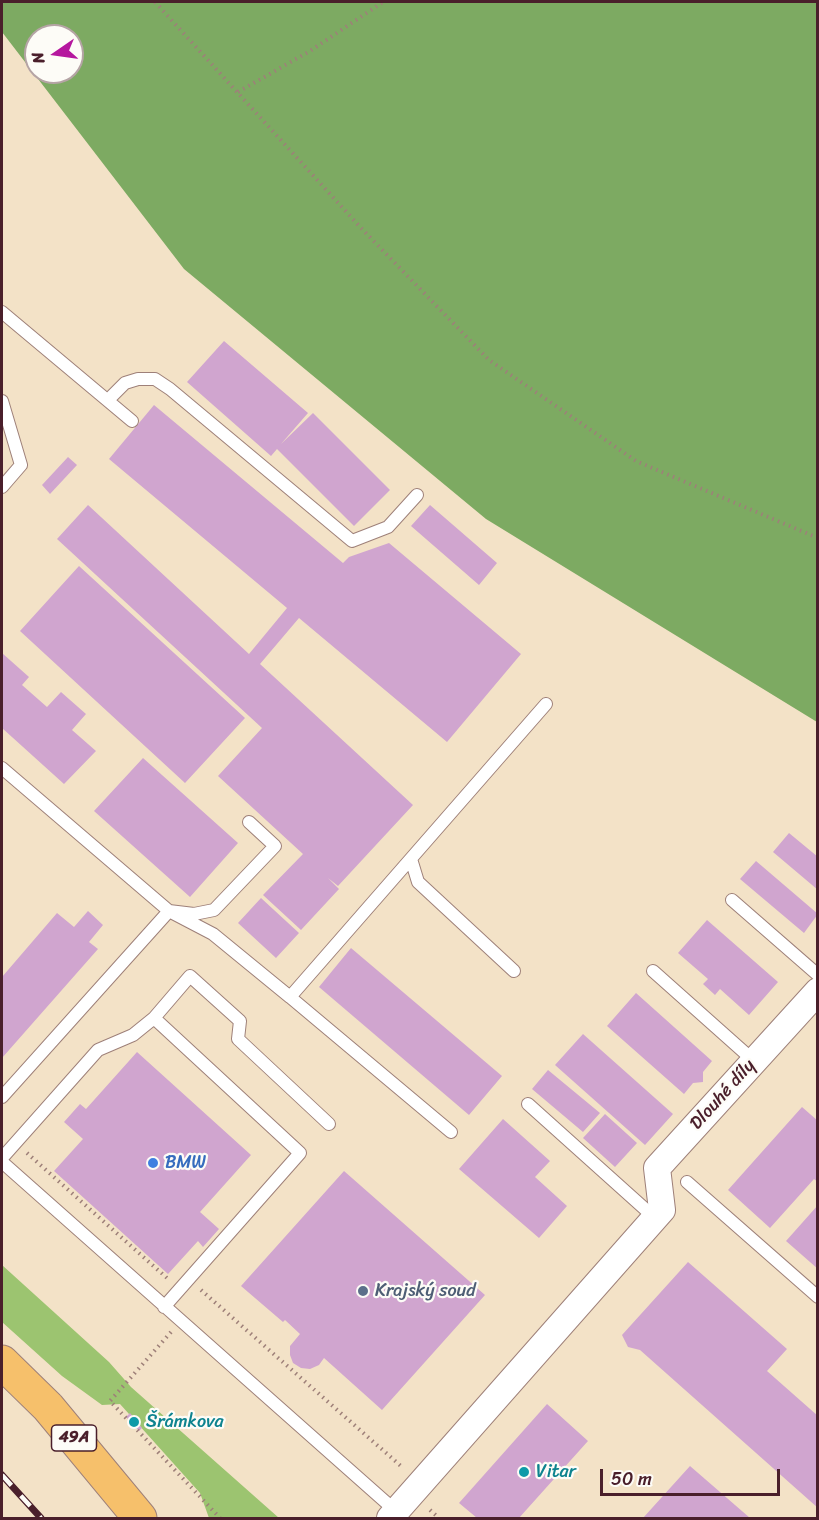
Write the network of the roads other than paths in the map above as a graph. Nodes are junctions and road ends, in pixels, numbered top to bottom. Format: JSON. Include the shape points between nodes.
{"nodes":[{"id":1,"x":2,"y":312,"type":"edge"},
{"id":2,"x":108,"y":399,"type":"junction"},
{"id":3,"x":2,"y":401,"type":"edge"},
{"id":4,"x":132,"y":421,"type":"dead end"},
{"id":5,"x":2,"y":487,"type":"edge"},
{"id":6,"x":417,"y":495,"type":"dead end"},
{"id":7,"x":546,"y":704,"type":"dead end"},
{"id":8,"x":2,"y":768,"type":"edge"},
{"id":9,"x":249,"y":822,"type":"dead end"},
{"id":10,"x":411,"y":859,"type":"junction"},
{"id":11,"x":732,"y":900,"type":"dead end"},
{"id":12,"x":169,"y":911,"type":"junction"},
{"id":13,"x":514,"y":971,"type":"dead end"},
{"id":14,"x":653,"y":971,"type":"dead end"},
{"id":15,"x":818,"y":975,"type":"edge"},
{"id":16,"x":818,"y":991,"type":"edge"},
{"id":17,"x":290,"y":997,"type":"junction"},
{"id":18,"x":154,"y":1018,"type":"junction"},
{"id":19,"x":754,"y":1061,"type":"junction"},
{"id":20,"x":2,"y":1097,"type":"edge"},
{"id":21,"x":528,"y":1104,"type":"dead end"},
{"id":22,"x":329,"y":1124,"type":"dead end"},
{"id":23,"x":451,"y":1132,"type":"dead end"},
{"id":24,"x":2,"y":1160,"type":"edge"},
{"id":25,"x":687,"y":1182,"type":"dead end"},
{"id":26,"x":659,"y":1214,"type":"junction"},
{"id":27,"x":818,"y":1297,"type":"edge"},
{"id":28,"x":164,"y":1307,"type":"junction"},
{"id":29,"x":2,"y":1362,"type":"edge"},
{"id":30,"x":397,"y":1509,"type":"edge"},
{"id":31,"x":140,"y":1518,"type":"edge"}],
"edges":[{"from":1,"to":2,"type":"lane"},
{"from":2,"to":4,"type":"lane"},
{"from":2,"to":6,"type":"lane","via":[[125,383],[155,379],[352,541],[388,527]]},
{"from":3,"to":5,"type":"lane","via":[[21,465]]},
{"from":7,"to":10,"type":"lane"},
{"from":8,"to":12,"type":"lane"},
{"from":9,"to":12,"type":"lane","via":[[275,846],[214,910],[194,914]]},
{"from":10,"to":13,"type":"lane","via":[[418,882]]},
{"from":10,"to":17,"type":"lane"},
{"from":11,"to":15,"type":"lane"},
{"from":12,"to":17,"type":"lane","via":[[213,934]]},
{"from":12,"to":20,"type":"lane"},
{"from":14,"to":19,"type":"lane"},
{"from":16,"to":19,"type":"street","name":"Dlouhé díly"},
{"from":17,"to":23,"type":"lane"},
{"from":18,"to":22,"type":"lane","via":[[190,976],[240,1021],[238,1039]]},
{"from":18,"to":24,"type":"lane","via":[[133,1035],[98,1050]]},
{"from":18,"to":28,"type":"lane","via":[[300,1154]]},
{"from":19,"to":26,"type":"street","name":"Dlouhé díly","via":[[657,1168]]},
{"from":21,"to":26,"type":"lane"},
{"from":24,"to":28,"type":"lane"},
{"from":25,"to":27,"type":"lane"},
{"from":26,"to":30,"type":"street"},
{"from":28,"to":30,"type":"lane"},
{"from":29,"to":31,"type":"main road","number":"49A","via":[[48,1407]]}]}
